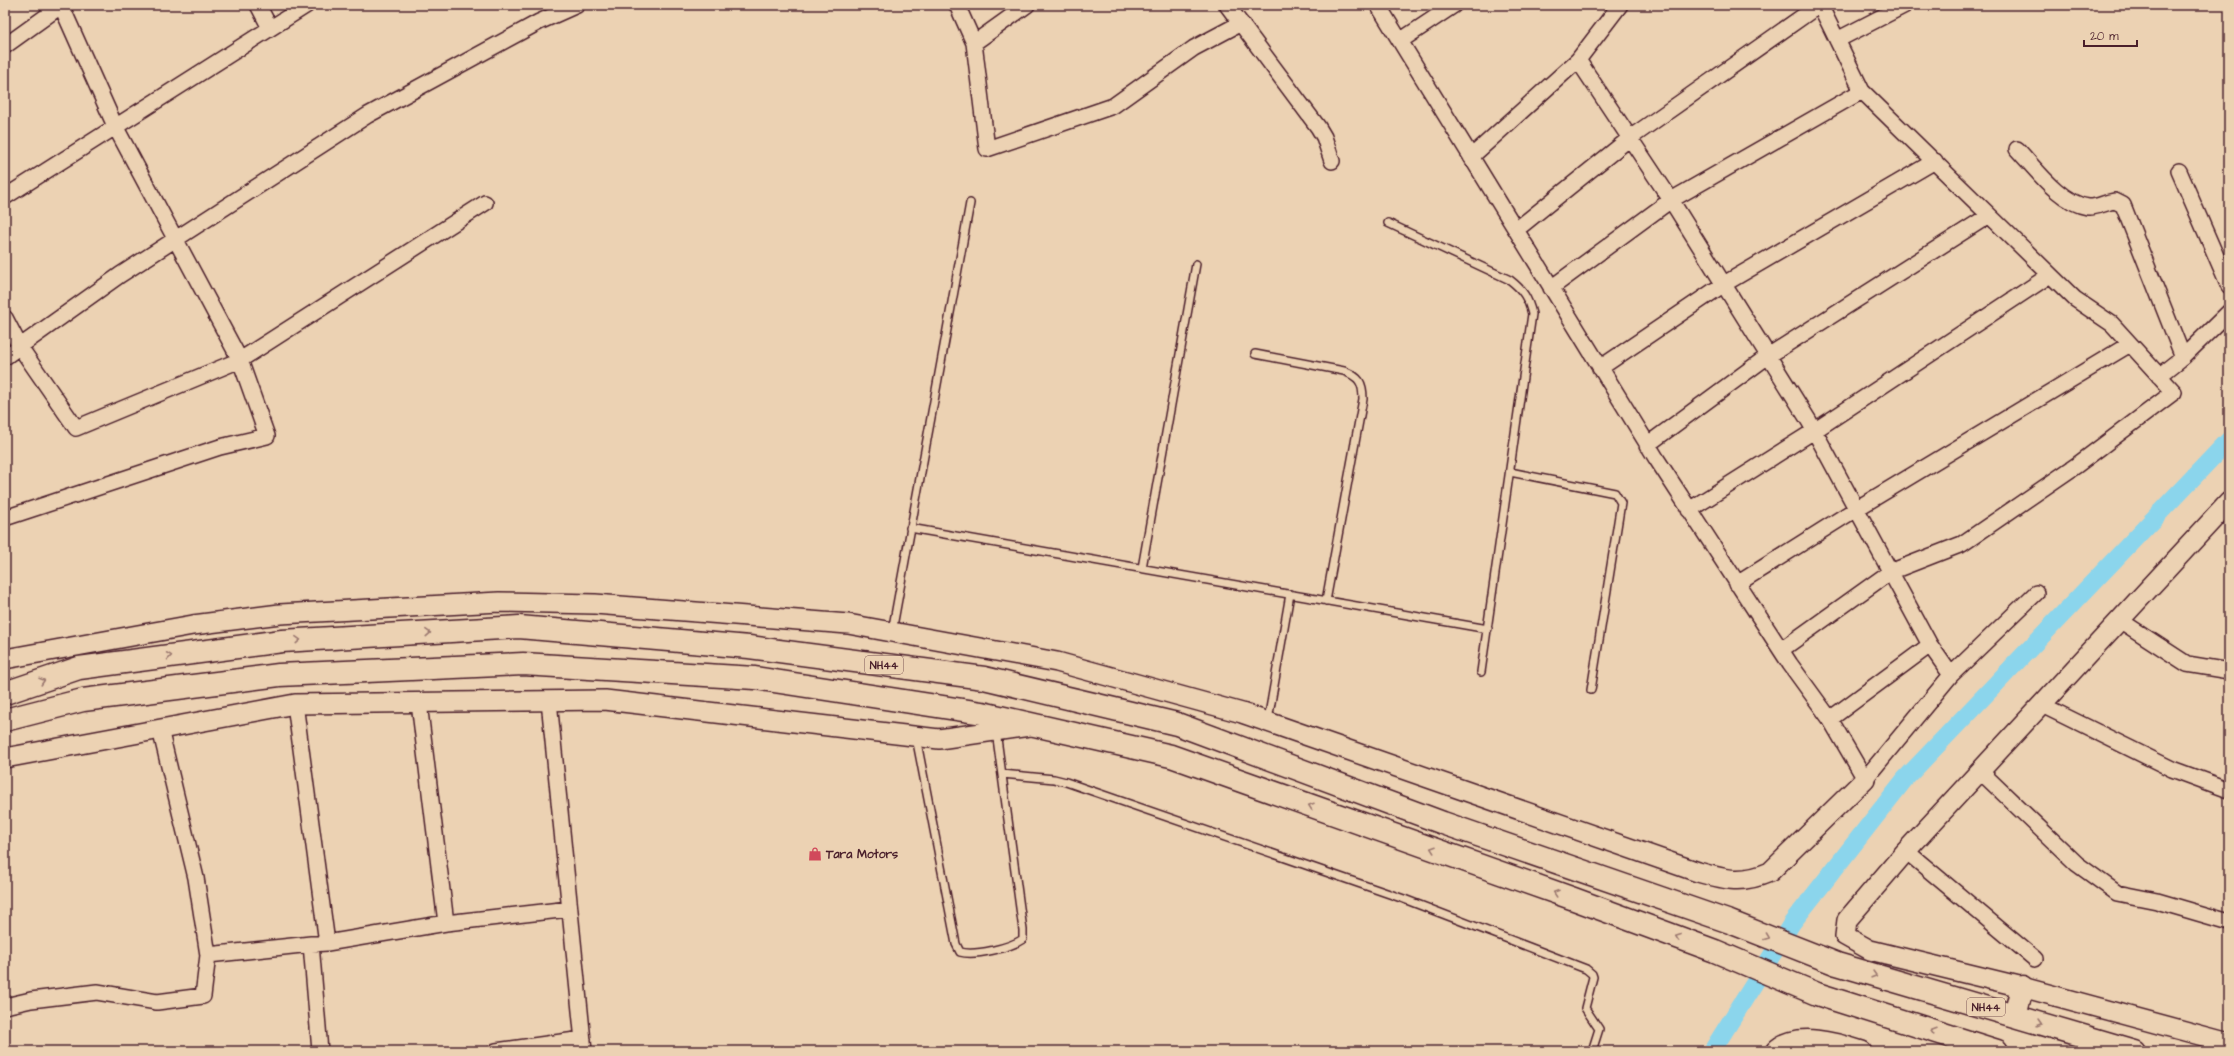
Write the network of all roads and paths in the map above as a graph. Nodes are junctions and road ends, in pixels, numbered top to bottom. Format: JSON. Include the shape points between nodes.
{"nodes":[{"id":1,"x":61,"y":5,"type":"edge"},
{"id":2,"x":258,"y":5,"type":"edge"},
{"id":3,"x":307,"y":5,"type":"edge"},
{"id":4,"x":577,"y":5,"type":"edge"},
{"id":5,"x":957,"y":5,"type":"edge"},
{"id":6,"x":1027,"y":5,"type":"edge"},
{"id":7,"x":1227,"y":5,"type":"edge"},
{"id":8,"x":1378,"y":5,"type":"edge"},
{"id":9,"x":1454,"y":5,"type":"edge"},
{"id":10,"x":1620,"y":5,"type":"edge"},
{"id":11,"x":1819,"y":5,"type":"edge"},
{"id":12,"x":1905,"y":5,"type":"edge"},
{"id":13,"x":1241,"y":23,"type":"junction"},
{"id":14,"x":270,"y":28,"type":"junction"},
{"id":15,"x":1837,"y":40,"type":"junction"},
{"id":16,"x":1400,"y":41,"type":"junction"},
{"id":17,"x":974,"y":43,"type":"junction"},
{"id":18,"x":5,"y":46,"type":"edge"},
{"id":19,"x":1578,"y":60,"type":"junction"},
{"id":20,"x":1862,"y":91,"type":"junction"},
{"id":21,"x":115,"y":126,"type":"junction"},
{"id":22,"x":1630,"y":138,"type":"junction"},
{"id":23,"x":2017,"y":149,"type":"dead end"},
{"id":24,"x":1471,"y":157,"type":"junction"},
{"id":25,"x":1332,"y":161,"type":"dead end"},
{"id":26,"x":1935,"y":161,"type":"junction"},
{"id":27,"x":2179,"y":171,"type":"dead end"},
{"id":28,"x":5,"y":197,"type":"edge"},
{"id":29,"x":1671,"y":200,"type":"junction"},
{"id":30,"x":485,"y":203,"type":"dead end"},
{"id":31,"x":970,"y":203,"type":"dead end"},
{"id":32,"x":1988,"y":216,"type":"junction"},
{"id":33,"x":1388,"y":223,"type":"dead end"},
{"id":34,"x":1516,"y":230,"type":"junction"},
{"id":35,"x":176,"y":239,"type":"junction"},
{"id":36,"x":1196,"y":264,"type":"dead end"},
{"id":37,"x":2050,"y":274,"type":"junction"},
{"id":38,"x":1724,"y":284,"type":"junction"},
{"id":39,"x":2229,"y":286,"type":"edge"},
{"id":40,"x":1551,"y":288,"type":"junction"},
{"id":41,"x":2229,"y":312,"type":"edge"},
{"id":42,"x":5,"y":318,"type":"edge"},
{"id":43,"x":2130,"y":344,"type":"junction"},
{"id":44,"x":20,"y":348,"type":"junction"},
{"id":45,"x":1255,"y":354,"type":"dead end"},
{"id":46,"x":1768,"y":356,"type":"junction"},
{"id":47,"x":5,"y":357,"type":"edge"},
{"id":48,"x":2184,"y":357,"type":"junction"},
{"id":49,"x":240,"y":360,"type":"junction"},
{"id":50,"x":1600,"y":368,"type":"junction"},
{"id":51,"x":2159,"y":376,"type":"junction"},
{"id":52,"x":1814,"y":431,"type":"junction"},
{"id":53,"x":1647,"y":445,"type":"junction"},
{"id":54,"x":1510,"y":472,"type":"junction"},
{"id":55,"x":2227,"y":507,"type":"edge"},
{"id":56,"x":1856,"y":509,"type":"junction"},
{"id":57,"x":1689,"y":510,"type":"junction"},
{"id":58,"x":5,"y":518,"type":"edge"},
{"id":59,"x":910,"y":528,"type":"junction"},
{"id":60,"x":1142,"y":568,"type":"junction"},
{"id":61,"x":1890,"y":572,"type":"junction"},
{"id":62,"x":1737,"y":584,"type":"junction"},
{"id":63,"x":2036,"y":593,"type":"dead end"},
{"id":64,"x":1290,"y":594,"type":"junction"},
{"id":65,"x":1326,"y":600,"type":"junction"},
{"id":66,"x":2120,"y":621,"type":"junction"},
{"id":67,"x":1488,"y":629,"type":"junction"},
{"id":68,"x":892,"y":632,"type":"junction"},
{"id":69,"x":1930,"y":645,"type":"junction"},
{"id":70,"x":1781,"y":650,"type":"junction"},
{"id":71,"x":5,"y":659,"type":"edge"},
{"id":72,"x":2229,"y":671,"type":"edge"},
{"id":73,"x":1481,"y":672,"type":"dead end"},
{"id":74,"x":1951,"y":675,"type":"junction"},
{"id":75,"x":1591,"y":690,"type":"dead end"},
{"id":76,"x":5,"y":693,"type":"edge"},
{"id":77,"x":549,"y":701,"type":"junction"},
{"id":78,"x":419,"y":702,"type":"junction"},
{"id":79,"x":295,"y":704,"type":"junction"},
{"id":80,"x":2042,"y":705,"type":"junction"},
{"id":81,"x":1830,"y":719,"type":"junction"},
{"id":82,"x":5,"y":720,"type":"edge"},
{"id":83,"x":1268,"y":722,"type":"junction"},
{"id":84,"x":1035,"y":725,"type":"junction"},
{"id":85,"x":160,"y":729,"type":"junction"},
{"id":86,"x":996,"y":730,"type":"junction"},
{"id":87,"x":915,"y":735,"type":"junction"},
{"id":88,"x":5,"y":758,"type":"edge"},
{"id":89,"x":1980,"y":771,"type":"junction"},
{"id":90,"x":1002,"y":774,"type":"junction"},
{"id":91,"x":1865,"y":779,"type":"junction"},
{"id":92,"x":2229,"y":790,"type":"edge"},
{"id":93,"x":1906,"y":851,"type":"junction"},
{"id":94,"x":569,"y":909,"type":"junction"},
{"id":95,"x":2229,"y":922,"type":"edge"},
{"id":96,"x":446,"y":923,"type":"junction"},
{"id":97,"x":327,"y":943,"type":"junction"},
{"id":98,"x":311,"y":944,"type":"junction"},
{"id":99,"x":208,"y":955,"type":"junction"},
{"id":100,"x":2035,"y":959,"type":"dead end"},
{"id":101,"x":2022,"y":986,"type":"junction"},
{"id":102,"x":5,"y":1006,"type":"edge"},
{"id":103,"x":2014,"y":1016,"type":"junction"},
{"id":104,"x":2229,"y":1043,"type":"edge"},
{"id":105,"x":583,"y":1045,"type":"edge"},
{"id":106,"x":1962,"y":1045,"type":"edge"},
{"id":107,"x":320,"y":1051,"type":"edge"},
{"id":108,"x":496,"y":1051,"type":"edge"},
{"id":109,"x":1592,"y":1051,"type":"edge"},
{"id":110,"x":1775,"y":1051,"type":"edge"},
{"id":111,"x":1862,"y":1051,"type":"edge"},
{"id":112,"x":1997,"y":1051,"type":"edge"},
{"id":113,"x":2134,"y":1051,"type":"edge"}],
"edges":[{"from":1,"to":18,"type":"street"},
{"from":1,"to":21,"type":"street"},
{"from":2,"to":14,"type":"street"},
{"from":3,"to":14,"type":"street"},
{"from":4,"to":35,"type":"street","via":[[539,22],[368,114]]},
{"from":5,"to":17,"type":"street"},
{"from":6,"to":17,"type":"street"},
{"from":7,"to":13,"type":"street"},
{"from":8,"to":16,"type":"street"},
{"from":9,"to":16,"type":"street"},
{"from":10,"to":19,"type":"street"},
{"from":11,"to":15,"type":"street"},
{"from":11,"to":22,"type":"street"},
{"from":12,"to":15,"type":"street"},
{"from":13,"to":17,"type":"street","via":[[1194,48],[1113,106],[987,149]]},
{"from":13,"to":25,"type":"street","via":[[1318,127]]},
{"from":14,"to":21,"type":"street"},
{"from":15,"to":20,"type":"street"},
{"from":16,"to":24,"type":"street"},
{"from":19,"to":22,"type":"street"},
{"from":19,"to":24,"type":"street"},
{"from":20,"to":26,"type":"street"},
{"from":20,"to":29,"type":"street"},
{"from":21,"to":28,"type":"street"},
{"from":21,"to":35,"type":"street"},
{"from":22,"to":29,"type":"street"},
{"from":22,"to":34,"type":"street"},
{"from":23,"to":48,"type":"street","via":[[2055,190],[2065,197],[2089,207],[2115,201],[2123,205]]},
{"from":24,"to":34,"type":"street"},
{"from":26,"to":32,"type":"street"},
{"from":26,"to":38,"type":"street"},
{"from":27,"to":39,"type":"street"},
{"from":29,"to":38,"type":"street"},
{"from":29,"to":40,"type":"street"},
{"from":30,"to":49,"type":"street"},
{"from":31,"to":59,"type":"lane"},
{"from":32,"to":37,"type":"street"},
{"from":32,"to":46,"type":"street"},
{"from":33,"to":54,"type":"lane","via":[[1510,280],[1528,299],[1532,314],[1531,325]]},
{"from":34,"to":40,"type":"street"},
{"from":35,"to":44,"type":"street","via":[[120,275]]},
{"from":35,"to":49,"type":"street"},
{"from":36,"to":60,"type":"lane"},
{"from":37,"to":43,"type":"street","via":[[2075,299],[2112,324]]},
{"from":37,"to":52,"type":"street"},
{"from":38,"to":46,"type":"street"},
{"from":38,"to":50,"type":"street"},
{"from":40,"to":50,"type":"street"},
{"from":41,"to":48,"type":"street"},
{"from":42,"to":44,"type":"street"},
{"from":43,"to":51,"type":"street"},
{"from":43,"to":56,"type":"street"},
{"from":44,"to":47,"type":"street"},
{"from":44,"to":49,"type":"street","via":[[76,428]]},
{"from":45,"to":65,"type":"lane","via":[[1344,371],[1356,376],[1363,388]]},
{"from":46,"to":52,"type":"street"},
{"from":46,"to":53,"type":"street"},
{"from":48,"to":51,"type":"street"},
{"from":49,"to":58,"type":"street","via":[[267,436],[220,447]]},
{"from":50,"to":53,"type":"street"},
{"from":51,"to":61,"type":"street","via":[[2174,392],[2077,465],[1962,544]]},
{"from":52,"to":56,"type":"street"},
{"from":52,"to":57,"type":"street"},
{"from":53,"to":57,"type":"street"},
{"from":54,"to":67,"type":"lane"},
{"from":54,"to":75,"type":"lane","via":[[1615,493],[1620,499]]},
{"from":55,"to":66,"type":"street"},
{"from":56,"to":61,"type":"street"},
{"from":56,"to":62,"type":"street"},
{"from":57,"to":62,"type":"street"},
{"from":59,"to":60,"type":"lane"},
{"from":59,"to":68,"type":"lane"},
{"from":60,"to":64,"type":"lane"},
{"from":61,"to":69,"type":"street"},
{"from":61,"to":70,"type":"street"},
{"from":62,"to":70,"type":"street"},
{"from":63,"to":74,"type":"street"},
{"from":64,"to":65,"type":"lane"},
{"from":64,"to":83,"type":"lane"},
{"from":65,"to":67,"type":"lane"},
{"from":66,"to":72,"type":"street","via":[[2187,664]]},
{"from":66,"to":80,"type":"street"},
{"from":67,"to":73,"type":"lane"},
{"from":68,"to":71,"type":"street","via":[[848,624],[595,604],[499,602],[280,614],[193,625]]},
{"from":68,"to":83,"type":"street","via":[[1056,662]]},
{"from":69,"to":74,"type":"street"},
{"from":69,"to":81,"type":"street"},
{"from":70,"to":81,"type":"street"},
{"from":74,"to":91,"type":"street"},
{"from":76,"to":103,"type":"highway","number":"NH44","one_way":true,"via":[[79,668],[282,641],[519,627],[749,647],[984,678],[1177,724],[1442,823],[1730,922],[1837,964]]},
{"from":77,"to":78,"type":"street"},
{"from":77,"to":87,"type":"street","via":[[605,700]]},
{"from":77,"to":94,"type":"street"},
{"from":78,"to":79,"type":"street"},
{"from":78,"to":96,"type":"street"},
{"from":79,"to":85,"type":"street"},
{"from":79,"to":97,"type":"street"},
{"from":80,"to":89,"type":"street"},
{"from":80,"to":92,"type":"street","via":[[2172,769]]},
{"from":81,"to":91,"type":"street"},
{"from":82,"to":84,"type":"highway","via":[[83,700],[279,675],[523,664],[755,678],[982,713]]},
{"from":83,"to":91,"type":"street","via":[[1698,872],[1736,881],[1754,879],[1770,872]]},
{"from":84,"to":86,"type":"street"},
{"from":106,"to":84,"type":"highway","one_way":true,"via":[[1817,994],[1715,951],[1171,756]]},
{"from":85,"to":88,"type":"street"},
{"from":85,"to":99,"type":"street","via":[[196,878]]},
{"from":86,"to":87,"type":"street","via":[[939,738]]},
{"from":86,"to":90,"type":"lane"},
{"from":87,"to":90,"type":"lane","via":[[956,944],[960,952],[968,954],[1014,945],[1022,939],[1023,930]]},
{"from":89,"to":93,"type":"street"},
{"from":89,"to":95,"type":"street","via":[[2077,864],[2117,893],[2157,901]]},
{"from":90,"to":109,"type":"lane","via":[[1066,782],[1404,899],[1586,969],[1593,978],[1585,1008],[1599,1029]]},
{"from":93,"to":100,"type":"street"},
{"from":93,"to":101,"type":"street","via":[[1847,920],[1845,936],[1870,950]]},
{"from":94,"to":96,"type":"street"},
{"from":94,"to":105,"type":"street"},
{"from":96,"to":97,"type":"street"},
{"from":97,"to":98,"type":"street"},
{"from":98,"to":99,"type":"street"},
{"from":98,"to":107,"type":"street"},
{"from":99,"to":102,"type":"street","via":[[203,996],[157,1002],[97,992],[31,1000]]},
{"from":101,"to":103,"type":"highway"},
{"from":101,"to":104,"type":"street"},
{"from":103,"to":113,"type":"highway","number":"NH44","one_way":true},
{"from":105,"to":108,"type":"street"},
{"from":106,"to":112,"type":"highway"},
{"from":110,"to":111,"type":"street","via":[[1787,1042],[1802,1039],[1843,1045]]}]}
